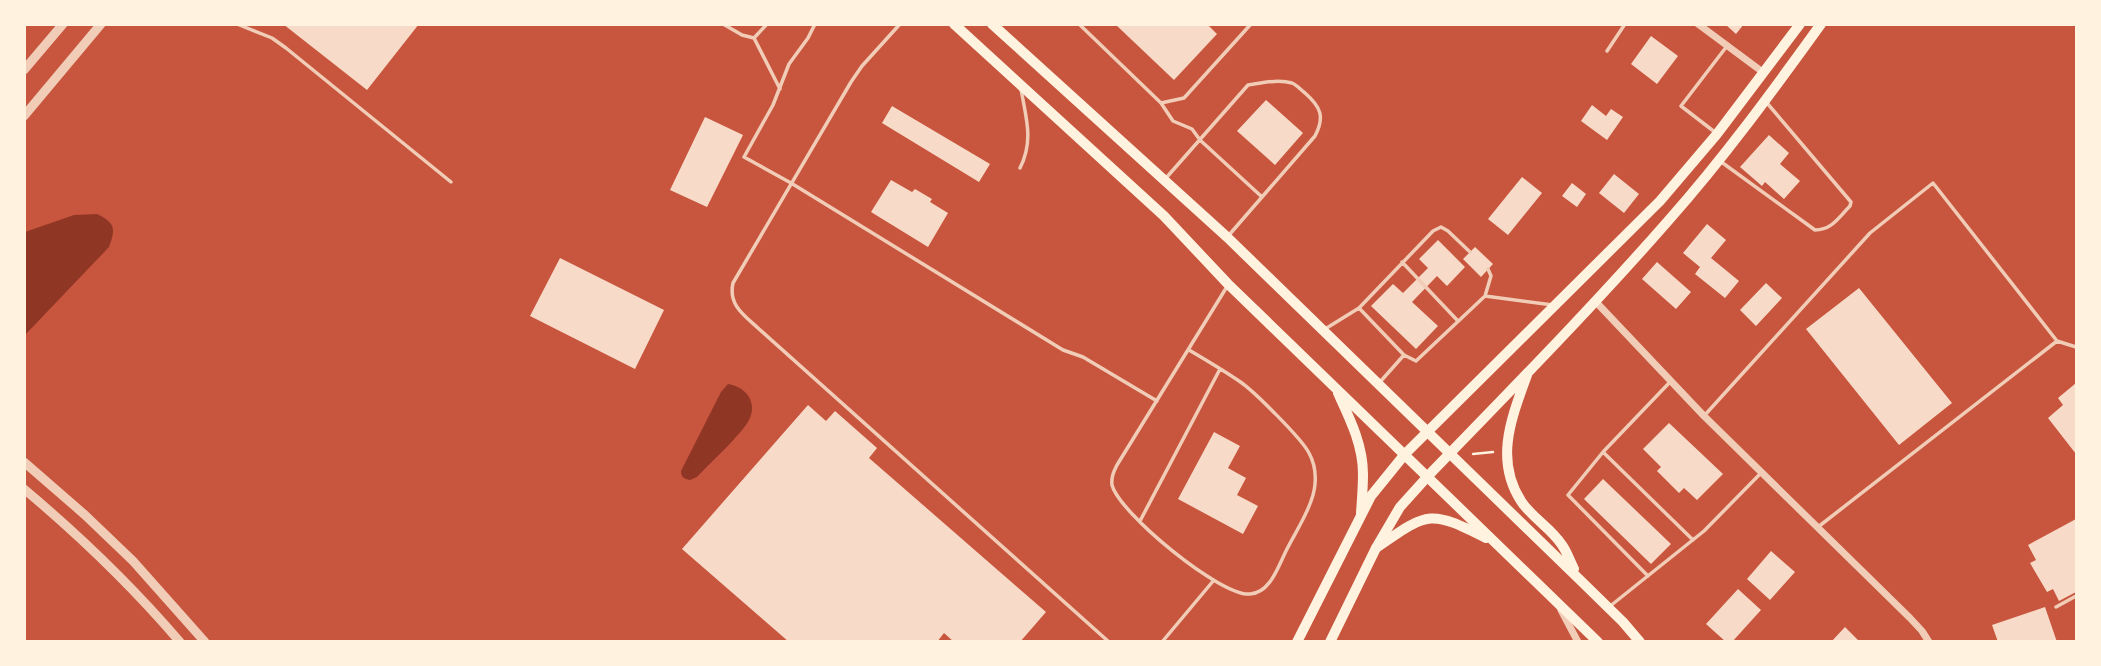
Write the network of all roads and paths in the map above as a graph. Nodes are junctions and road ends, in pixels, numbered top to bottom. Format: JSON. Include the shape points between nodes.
{"nodes":[{"id":1,"x":63,"y":24,"type":"edge"},
{"id":2,"x":101,"y":24,"type":"edge"},
{"id":3,"x":237,"y":24,"type":"edge"},
{"id":4,"x":723,"y":24,"type":"edge"},
{"id":5,"x":767,"y":24,"type":"edge"},
{"id":6,"x":815,"y":24,"type":"edge"},
{"id":7,"x":900,"y":24,"type":"edge"},
{"id":8,"x":954,"y":24,"type":"edge"},
{"id":9,"x":992,"y":24,"type":"edge"},
{"id":10,"x":1079,"y":24,"type":"edge"},
{"id":11,"x":1251,"y":24,"type":"edge"},
{"id":12,"x":1625,"y":24,"type":"edge"},
{"id":13,"x":1698,"y":24,"type":"edge"},
{"id":14,"x":1800,"y":24,"type":"edge"},
{"id":15,"x":1821,"y":24,"type":"edge"},
{"id":16,"x":754,"y":38,"type":"junction"},
{"id":17,"x":1727,"y":46,"type":"junction"},
{"id":18,"x":1606,"y":51,"type":"dead end"},
{"id":19,"x":24,"y":70,"type":"edge"},
{"id":20,"x":1764,"y":73,"type":"junction"},
{"id":21,"x":1021,"y":87,"type":"junction"},
{"id":22,"x":780,"y":90,"type":"junction"},
{"id":23,"x":1765,"y":101,"type":"junction"},
{"id":24,"x":1161,"y":103,"type":"junction"},
{"id":25,"x":24,"y":116,"type":"edge"},
{"id":26,"x":1717,"y":134,"type":"junction"},
{"id":27,"x":1200,"y":140,"type":"junction"},
{"id":28,"x":1720,"y":160,"type":"junction"},
{"id":29,"x":1020,"y":168,"type":"dead end"},
{"id":30,"x":1165,"y":179,"type":"junction"},
{"id":31,"x":451,"y":182,"type":"dead end"},
{"id":32,"x":791,"y":183,"type":"junction"},
{"id":33,"x":1262,"y":197,"type":"junction"},
{"id":34,"x":1227,"y":237,"type":"junction"},
{"id":35,"x":1470,"y":252,"type":"dead end"},
{"id":36,"x":1402,"y":262,"type":"junction"},
{"id":37,"x":1488,"y":269,"type":"dead end"},
{"id":38,"x":1228,"y":284,"type":"junction"},
{"id":39,"x":1485,"y":296,"type":"junction"},
{"id":40,"x":1596,"y":302,"type":"junction"},
{"id":41,"x":1553,"y":305,"type":"junction"},
{"id":42,"x":1359,"y":308,"type":"junction"},
{"id":43,"x":1458,"y":321,"type":"junction"},
{"id":44,"x":1324,"y":331,"type":"junction"},
{"id":45,"x":2057,"y":341,"type":"junction"},
{"id":46,"x":2077,"y":347,"type":"edge"},
{"id":47,"x":1189,"y":350,"type":"junction"},
{"id":48,"x":1404,"y":355,"type":"junction"},
{"id":49,"x":1220,"y":369,"type":"junction"},
{"id":50,"x":1528,"y":372,"type":"junction"},
{"id":51,"x":1670,"y":382,"type":"junction"},
{"id":52,"x":1378,"y":384,"type":"junction"},
{"id":53,"x":1336,"y":387,"type":"junction"},
{"id":54,"x":1157,"y":401,"type":"junction"},
{"id":55,"x":1704,"y":416,"type":"junction"},
{"id":56,"x":1428,"y":431,"type":"junction"},
{"id":57,"x":1471,"y":448,"type":"dead end"},
{"id":58,"x":1500,"y":452,"type":"dead end"},
{"id":59,"x":1603,"y":452,"type":"junction"},
{"id":60,"x":1450,"y":453,"type":"junction"},
{"id":61,"x":1405,"y":454,"type":"junction"},
{"id":62,"x":24,"y":462,"type":"edge"},
{"id":63,"x":1762,"y":472,"type":"junction"},
{"id":64,"x":1428,"y":476,"type":"junction"},
{"id":65,"x":24,"y":489,"type":"edge"},
{"id":66,"x":1361,"y":513,"type":"junction"},
{"id":67,"x":1140,"y":522,"type":"junction"},
{"id":68,"x":1818,"y":527,"type":"junction"},
{"id":69,"x":1693,"y":540,"type":"junction"},
{"id":70,"x":1497,"y":543,"type":"junction"},
{"id":71,"x":1376,"y":548,"type":"junction"},
{"id":72,"x":1648,"y":576,"type":"junction"},
{"id":73,"x":1578,"y":578,"type":"junction"},
{"id":74,"x":1214,"y":580,"type":"junction"},
{"id":75,"x":164,"y":594,"type":"junction"},
{"id":76,"x":2077,"y":596,"type":"edge"},
{"id":77,"x":1558,"y":603,"type":"junction"},
{"id":78,"x":2056,"y":607,"type":"dead end"},
{"id":79,"x":150,"y":608,"type":"junction"},
{"id":80,"x":1609,"y":608,"type":"junction"},
{"id":81,"x":180,"y":642,"type":"edge"},
{"id":82,"x":205,"y":642,"type":"edge"},
{"id":83,"x":1109,"y":642,"type":"edge"},
{"id":84,"x":1162,"y":642,"type":"edge"},
{"id":85,"x":1297,"y":642,"type":"edge"},
{"id":86,"x":1330,"y":642,"type":"edge"},
{"id":87,"x":1578,"y":642,"type":"edge"},
{"id":88,"x":1598,"y":642,"type":"edge"},
{"id":89,"x":1640,"y":642,"type":"edge"},
{"id":90,"x":1929,"y":642,"type":"edge"}],
"edges":[{"from":1,"to":19,"type":"street"},
{"from":2,"to":25,"type":"street"},
{"from":3,"to":31,"type":"lane","via":[[286,48]]},
{"from":4,"to":16,"type":"lane"},
{"from":5,"to":16,"type":"lane"},
{"from":6,"to":22,"type":"lane","via":[[789,64]]},
{"from":7,"to":32,"type":"lane","via":[[851,82]]},
{"from":8,"to":21,"type":"main road"},
{"from":9,"to":30,"type":"main road"},
{"from":10,"to":24,"type":"lane"},
{"from":11,"to":24,"type":"lane","via":[[1184,98]]},
{"from":12,"to":18,"type":"lane"},
{"from":13,"to":17,"type":"street"},
{"from":14,"to":20,"type":"main road"},
{"from":15,"to":23,"type":"main road"},
{"from":16,"to":22,"type":"lane"},
{"from":17,"to":20,"type":"street"},
{"from":17,"to":26,"type":"lane","via":[[1681,106]]},
{"from":20,"to":26,"type":"main road"},
{"from":21,"to":29,"type":"lane","via":[[1029,142]]},
{"from":21,"to":38,"type":"main road","via":[[1164,216]]},
{"from":22,"to":32,"type":"lane","via":[[744,158]]},
{"from":23,"to":28,"type":"main road"},
{"from":23,"to":28,"type":"lane","via":[[1850,206],[1830,227],[1815,230]]},
{"from":24,"to":27,"type":"lane","via":[[1173,121],[1192,130]]},
{"from":26,"to":41,"type":"main road","via":[[1660,201]]},
{"from":27,"to":30,"type":"lane"},
{"from":27,"to":33,"type":"lane"},
{"from":27,"to":33,"type":"lane","via":[[1248,85],[1294,83],[1319,109],[1321,124]]},
{"from":28,"to":40,"type":"main road"},
{"from":30,"to":34,"type":"main road"},
{"from":32,"to":54,"type":"lane","via":[[1063,350]]},
{"from":32,"to":83,"type":"lane","via":[[733,283],[737,308]]},
{"from":33,"to":34,"type":"lane"},
{"from":34,"to":44,"type":"main road"},
{"from":35,"to":36,"type":"lane","via":[[1441,227]]},
{"from":36,"to":42,"type":"lane"},
{"from":36,"to":43,"type":"lane"},
{"from":37,"to":39,"type":"lane","via":[[1491,276]]},
{"from":38,"to":47,"type":"lane"},
{"from":38,"to":53,"type":"main road"},
{"from":39,"to":41,"type":"lane"},
{"from":39,"to":43,"type":"lane"},
{"from":40,"to":50,"type":"main road"},
{"from":40,"to":51,"type":"street"},
{"from":41,"to":56,"type":"main road"},
{"from":42,"to":44,"type":"lane"},
{"from":42,"to":48,"type":"lane"},
{"from":43,"to":48,"type":"lane","via":[[1416,361]]},
{"from":44,"to":52,"type":"main road"},
{"from":45,"to":46,"type":"lane"},
{"from":45,"to":55,"type":"lane","via":[[1933,183],[1870,233]]},
{"from":45,"to":68,"type":"lane"},
{"from":47,"to":49,"type":"lane"},
{"from":47,"to":54,"type":"lane"},
{"from":48,"to":52,"type":"lane"},
{"from":49,"to":67,"type":"lane"},
{"from":49,"to":74,"type":"lane","via":[[1241,382],[1303,443],[1314,467],[1315,485],[1265,587],[1248,595]]},
{"from":50,"to":60,"type":"main road"},
{"from":50,"to":73,"type":"main road","via":[[1509,428],[1510,475],[1521,502],[1562,544]]},
{"from":51,"to":55,"type":"street"},
{"from":51,"to":59,"type":"lane"},
{"from":52,"to":56,"type":"main road"},
{"from":53,"to":61,"type":"main road"},
{"from":53,"to":66,"type":"main road","via":[[1361,452]]},
{"from":54,"to":67,"type":"lane","via":[[1112,475],[1117,495]]},
{"from":55,"to":63,"type":"street"},
{"from":56,"to":60,"type":"main road"},
{"from":56,"to":61,"type":"main road"},
{"from":57,"to":58,"type":"path","via":[[1474,457]]},
{"from":59,"to":69,"type":"lane"},
{"from":59,"to":72,"type":"lane","via":[[1568,495]]},
{"from":60,"to":64,"type":"main road"},
{"from":60,"to":73,"type":"main road"},
{"from":61,"to":64,"type":"main road"},
{"from":61,"to":66,"type":"main road"},
{"from":62,"to":75,"type":"street"},
{"from":63,"to":68,"type":"street"},
{"from":63,"to":69,"type":"lane"},
{"from":64,"to":70,"type":"main road"},
{"from":64,"to":71,"type":"main road","via":[[1401,507]]},
{"from":65,"to":79,"type":"street","via":[[73,530]]},
{"from":66,"to":85,"type":"main road"},
{"from":67,"to":74,"type":"lane"},
{"from":68,"to":90,"type":"street"},
{"from":69,"to":72,"type":"lane"},
{"from":70,"to":71,"type":"main road","via":[[1458,524],[1428,517]]},
{"from":70,"to":77,"type":"main road"},
{"from":71,"to":86,"type":"main road"},
{"from":72,"to":80,"type":"lane"},
{"from":73,"to":80,"type":"main road"},
{"from":74,"to":84,"type":"lane"},
{"from":75,"to":79,"type":"lane"},
{"from":75,"to":82,"type":"street"},
{"from":76,"to":78,"type":"lane"},
{"from":77,"to":87,"type":"street"},
{"from":77,"to":88,"type":"main road"},
{"from":79,"to":81,"type":"street"},
{"from":80,"to":89,"type":"main road"}]}
